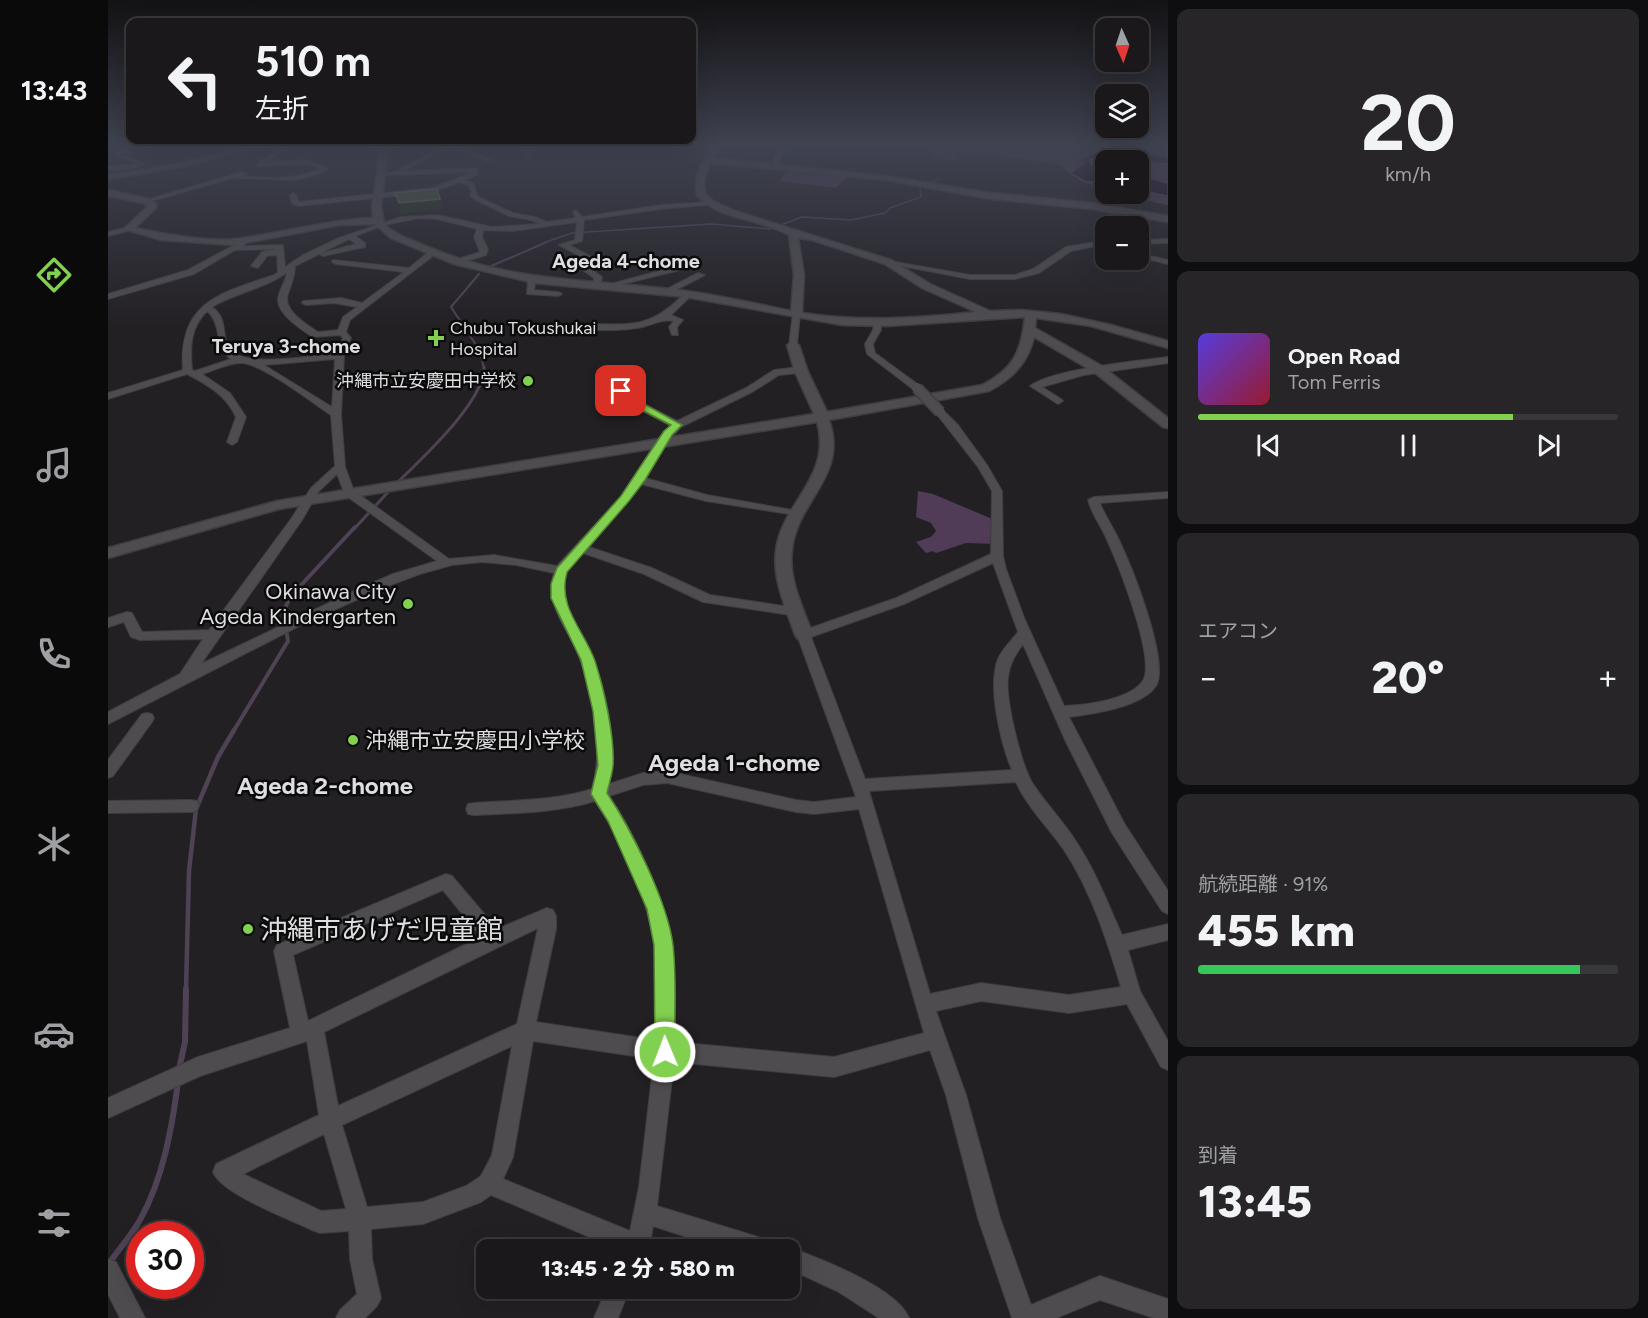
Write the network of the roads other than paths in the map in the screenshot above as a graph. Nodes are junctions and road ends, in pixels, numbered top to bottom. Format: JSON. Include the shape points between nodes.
{"nodes":[{"id":1,"x":152,"y":206,"type":"edge"},
{"id":2,"x":316,"y":206,"type":"edge"},
{"id":3,"x":381,"y":206,"type":"edge"},
{"id":4,"x":491,"y":206,"type":"edge"},
{"id":5,"x":661,"y":206,"type":"edge"},
{"id":6,"x":716,"y":206,"type":"edge"},
{"id":7,"x":1088,"y":206,"type":"edge"},
{"id":8,"x":305,"y":211,"type":"dead end"},
{"id":9,"x":576,"y":212,"type":"dead end"},
{"id":10,"x":1168,"y":219,"type":"edge"},
{"id":11,"x":581,"y":220,"type":"junction"},
{"id":12,"x":380,"y":223,"type":"junction"},
{"id":13,"x":546,"y":224,"type":"junction"},
{"id":14,"x":129,"y":229,"type":"junction"},
{"id":15,"x":480,"y":229,"type":"junction"},
{"id":16,"x":108,"y":234,"type":"edge"},
{"id":17,"x":793,"y":234,"type":"junction"},
{"id":18,"x":350,"y":236,"type":"junction"},
{"id":19,"x":244,"y":241,"type":"junction"},
{"id":20,"x":1168,"y":241,"type":"edge"},
{"id":21,"x":1149,"y":242,"type":"edge"},
{"id":22,"x":1095,"y":243,"type":"edge"},
{"id":23,"x":1089,"y":244,"type":"junction"},
{"id":24,"x":1095,"y":245,"type":"edge"},
{"id":25,"x":234,"y":248,"type":"junction"},
{"id":26,"x":434,"y":252,"type":"junction"},
{"id":27,"x":280,"y":253,"type":"junction"},
{"id":28,"x":308,"y":256,"type":"junction"},
{"id":29,"x":370,"y":258,"type":"dead end"},
{"id":30,"x":1149,"y":258,"type":"edge"},
{"id":31,"x":336,"y":262,"type":"dead end"},
{"id":32,"x":458,"y":262,"type":"junction"},
{"id":33,"x":1168,"y":262,"type":"edge"},
{"id":34,"x":419,"y":263,"type":"junction"},
{"id":35,"x":895,"y":264,"type":"junction"},
{"id":36,"x":255,"y":266,"type":"dead end"},
{"id":37,"x":681,"y":267,"type":"dead end"},
{"id":38,"x":291,"y":269,"type":"junction"},
{"id":39,"x":281,"y":270,"type":"junction"},
{"id":40,"x":343,"y":270,"type":"dead end"},
{"id":41,"x":410,"y":270,"type":"junction"},
{"id":42,"x":700,"y":275,"type":"dead end"},
{"id":43,"x":403,"y":276,"type":"junction"},
{"id":44,"x":532,"y":279,"type":"junction"},
{"id":45,"x":597,"y":284,"type":"junction"},
{"id":46,"x":611,"y":285,"type":"junction"},
{"id":47,"x":667,"y":291,"type":"junction"},
{"id":48,"x":558,"y":294,"type":"dead end"},
{"id":49,"x":689,"y":294,"type":"junction"},
{"id":50,"x":108,"y":297,"type":"edge"},
{"id":51,"x":306,"y":303,"type":"dead end"},
{"id":52,"x":362,"y":306,"type":"junction"},
{"id":53,"x":206,"y":307,"type":"junction"},
{"id":54,"x":989,"y":314,"type":"junction"},
{"id":55,"x":1031,"y":314,"type":"junction"},
{"id":56,"x":796,"y":315,"type":"junction"},
{"id":57,"x":663,"y":316,"type":"junction"},
{"id":58,"x":877,"y":323,"type":"junction"},
{"id":59,"x":592,"y":327,"type":"dead end"},
{"id":60,"x":1030,"y":330,"type":"junction"},
{"id":61,"x":342,"y":332,"type":"junction"},
{"id":62,"x":675,"y":333,"type":"dead end"},
{"id":63,"x":793,"y":345,"type":"joint"},
{"id":64,"x":1168,"y":345,"type":"edge"},
{"id":65,"x":340,"y":356,"type":"junction"},
{"id":66,"x":238,"y":360,"type":"junction"},
{"id":67,"x":1168,"y":360,"type":"edge"},
{"id":68,"x":254,"y":363,"type":"junction"},
{"id":69,"x":1098,"y":369,"type":"junction"},
{"id":70,"x":799,"y":370,"type":"junction"},
{"id":71,"x":191,"y":373,"type":"junction"},
{"id":72,"x":612,"y":382,"type":"dead end"},
{"id":73,"x":108,"y":396,"type":"edge"},
{"id":74,"x":1058,"y":401,"type":"dead end"},
{"id":75,"x":336,"y":414,"type":"junction"},
{"id":76,"x":822,"y":417,"type":"junction"},
{"id":77,"x":1168,"y":424,"type":"edge"},
{"id":78,"x":677,"y":425,"type":"junction"},
{"id":79,"x":232,"y":442,"type":"dead end"},
{"id":80,"x":663,"y":443,"type":"junction"},
{"id":81,"x":340,"y":467,"type":"junction"},
{"id":82,"x":639,"y":480,"type":"junction"},
{"id":83,"x":1168,"y":495,"type":"edge"},
{"id":84,"x":355,"y":497,"type":"junction"},
{"id":85,"x":307,"y":501,"type":"junction"},
{"id":86,"x":798,"y":514,"type":"junction"},
{"id":87,"x":582,"y":549,"type":"junction"},
{"id":88,"x":108,"y":553,"type":"edge"},
{"id":89,"x":998,"y":556,"type":"junction"},
{"id":90,"x":446,"y":562,"type":"junction"},
{"id":91,"x":561,"y":571,"type":"junction"},
{"id":92,"x":797,"y":612,"type":"junction"},
{"id":93,"x":108,"y":622,"type":"edge"},
{"id":94,"x":1025,"y":631,"type":"junction"},
{"id":95,"x":213,"y":634,"type":"junction"},
{"id":96,"x":804,"y":635,"type":"junction"},
{"id":97,"x":185,"y":678,"type":"junction"},
{"id":98,"x":1060,"y":712,"type":"junction"},
{"id":99,"x":147,"y":718,"type":"dead end"},
{"id":100,"x":108,"y":719,"type":"edge"},
{"id":101,"x":108,"y":772,"type":"edge"},
{"id":102,"x":1020,"y":776,"type":"junction"},
{"id":103,"x":599,"y":794,"type":"junction"},
{"id":104,"x":863,"y":794,"type":"junction"},
{"id":105,"x":191,"y":806,"type":"dead end"},
{"id":106,"x":108,"y":807,"type":"edge"},
{"id":107,"x":474,"y":809,"type":"dead end"},
{"id":108,"x":1168,"y":906,"type":"edge"},
{"id":109,"x":1168,"y":932,"type":"edge"},
{"id":110,"x":494,"y":939,"type":"junction"},
{"id":111,"x":1117,"y":944,"type":"junction"},
{"id":112,"x":1132,"y":994,"type":"junction"},
{"id":113,"x":924,"y":1004,"type":"junction"},
{"id":114,"x":525,"y":1030,"type":"junction"},
{"id":115,"x":308,"y":1031,"type":"junction"},
{"id":116,"x":936,"y":1039,"type":"junction"},
{"id":117,"x":665,"y":1052,"type":"junction"},
{"id":118,"x":1168,"y":1060,"type":"edge"},
{"id":119,"x":108,"y":1108,"type":"edge"},
{"id":120,"x":330,"y":1120,"type":"junction"},
{"id":121,"x":489,"y":1184,"type":"junction"},
{"id":122,"x":645,"y":1213,"type":"junction"},
{"id":123,"x":360,"y":1219,"type":"junction"},
{"id":124,"x":620,"y":1239,"type":"edge"},
{"id":125,"x":639,"y":1239,"type":"edge"},
{"id":126,"x":729,"y":1239,"type":"edge"},
{"id":127,"x":800,"y":1262,"type":"edge"},
{"id":128,"x":108,"y":1271,"type":"edge"},
{"id":129,"x":614,"y":1299,"type":"edge"},
{"id":130,"x":1168,"y":1311,"type":"edge"},
{"id":131,"x":133,"y":1318,"type":"edge"},
{"id":132,"x":348,"y":1318,"type":"edge"},
{"id":133,"x":606,"y":1318,"type":"edge"},
{"id":134,"x":897,"y":1318,"type":"edge"},
{"id":135,"x":1024,"y":1318,"type":"edge"},
{"id":136,"x":1029,"y":1318,"type":"edge"}],
"edges":[{"from":1,"to":14,"type":"street"},
{"from":2,"to":8,"type":"street"},
{"from":3,"to":12,"type":"street"},
{"from":4,"to":13,"type":"street"},
{"from":5,"to":11,"type":"street"},
{"from":6,"to":17,"type":"street","via":[[780,226]]},
{"from":7,"to":10,"type":"street"},
{"from":9,"to":11,"type":"street"},
{"from":11,"to":13,"type":"street"},
{"from":11,"to":45,"type":"street","via":[[578,241],[563,245],[597,262],[582,267],[598,277]]},
{"from":12,"to":15,"type":"street","via":[[429,217]]},
{"from":12,"to":18,"type":"street"},
{"from":12,"to":19,"type":"street","via":[[339,222]]},
{"from":12,"to":26,"type":"street","via":[[393,234]]},
{"from":13,"to":15,"type":"street"},
{"from":14,"to":16,"type":"street"},
{"from":14,"to":19,"type":"street","via":[[162,237]]},
{"from":15,"to":32,"type":"street","via":[[483,253]]},
{"from":17,"to":35,"type":"street","via":[[814,237]]},
{"from":17,"to":56,"type":"street","via":[[799,275]]},
{"from":18,"to":28,"type":"street","via":[[322,246]]},
{"from":18,"to":28,"type":"street","via":[[362,245]]},
{"from":19,"to":25,"type":"street"},
{"from":20,"to":21,"type":"street"},
{"from":22,"to":23,"type":"street"},
{"from":23,"to":24,"type":"street"},
{"from":23,"to":35,"type":"street","via":[[1069,249],[1036,272],[1015,277],[970,277]]},
{"from":25,"to":27,"type":"street","via":[[279,247]]},
{"from":25,"to":50,"type":"street","via":[[191,272]]},
{"from":26,"to":32,"type":"street"},
{"from":26,"to":34,"type":"street"},
{"from":27,"to":36,"type":"street","via":[[265,254]]},
{"from":27,"to":39,"type":"street"},
{"from":28,"to":38,"type":"street","via":[[291,265]]},
{"from":29,"to":34,"type":"street"},
{"from":30,"to":33,"type":"street"},
{"from":31,"to":41,"type":"street"},
{"from":32,"to":44,"type":"street"},
{"from":34,"to":41,"type":"street"},
{"from":35,"to":54,"type":"street","via":[[926,286]]},
{"from":37,"to":46,"type":"street"},
{"from":38,"to":39,"type":"street"},
{"from":38,"to":61,"type":"street","via":[[292,280],[282,299],[285,309],[316,335]]},
{"from":39,"to":53,"type":"street","via":[[277,277]]},
{"from":40,"to":43,"type":"street"},
{"from":41,"to":43,"type":"street"},
{"from":42,"to":47,"type":"street"},
{"from":43,"to":52,"type":"street"},
{"from":44,"to":45,"type":"street"},
{"from":44,"to":48,"type":"street","via":[[530,292]]},
{"from":45,"to":46,"type":"street"},
{"from":46,"to":47,"type":"street"},
{"from":47,"to":49,"type":"street"},
{"from":49,"to":56,"type":"street"},
{"from":49,"to":57,"type":"street"},
{"from":51,"to":52,"type":"street","via":[[338,300]]},
{"from":52,"to":61,"type":"street","via":[[346,319]]},
{"from":53,"to":66,"type":"street","via":[[218,318],[227,352]]},
{"from":53,"to":71,"type":"street","via":[[195,317],[188,336],[185,354]]},
{"from":54,"to":55,"type":"street"},
{"from":54,"to":58,"type":"street"},
{"from":55,"to":60,"type":"street"},
{"from":55,"to":64,"type":"street","via":[[1104,326]]},
{"from":56,"to":58,"type":"street"},
{"from":56,"to":63,"type":"street"},
{"from":57,"to":59,"type":"street","via":[[646,326]]},
{"from":57,"to":62,"type":"street","via":[[679,320],[673,327]]},
{"from":58,"to":89,"type":"street","bridge":true,"via":[[869,344],[871,354],[917,388],[954,427],[997,491]]},
{"from":60,"to":69,"type":"street"},
{"from":60,"to":76,"type":"street","via":[[1017,366],[985,388]]},
{"from":61,"to":65,"type":"street","via":[[347,338]]},
{"from":63,"to":70,"type":"street"},
{"from":65,"to":68,"type":"street"},
{"from":65,"to":75,"type":"street"},
{"from":66,"to":68,"type":"street"},
{"from":66,"to":71,"type":"street"},
{"from":67,"to":69,"type":"street"},
{"from":68,"to":75,"type":"street"},
{"from":69,"to":74,"type":"street","via":[[1035,386]]},
{"from":69,"to":77,"type":"street"},
{"from":70,"to":76,"type":"street"},
{"from":70,"to":78,"type":"street","via":[[777,372]]},
{"from":71,"to":73,"type":"street"},
{"from":71,"to":79,"type":"street","via":[[232,398],[241,417]]},
{"from":72,"to":78,"type":"street","via":[[629,400]]},
{"from":75,"to":81,"type":"street"},
{"from":76,"to":80,"type":"street"},
{"from":76,"to":86,"type":"street","via":[[826,454],[817,481]]},
{"from":78,"to":80,"type":"street"},
{"from":80,"to":82,"type":"street"},
{"from":80,"to":84,"type":"street"},
{"from":81,"to":84,"type":"street"},
{"from":81,"to":85,"type":"street"},
{"from":82,"to":86,"type":"street","via":[[706,498]]},
{"from":82,"to":87,"type":"street"},
{"from":83,"to":98,"type":"street","via":[[1094,500],[1136,597],[1153,660],[1151,681],[1119,701],[1089,710]]},
{"from":84,"to":85,"type":"street"},
{"from":84,"to":90,"type":"street"},
{"from":85,"to":88,"type":"street","via":[[243,513]]},
{"from":85,"to":95,"type":"street"},
{"from":86,"to":92,"type":"street","via":[[783,553]]},
{"from":87,"to":91,"type":"street"},
{"from":87,"to":92,"type":"street","via":[[648,571],[707,599]]},
{"from":89,"to":94,"type":"street"},
{"from":89,"to":96,"type":"street","via":[[900,601]]},
{"from":90,"to":91,"type":"street","via":[[501,559]]},
{"from":90,"to":97,"type":"street","via":[[390,579]]},
{"from":91,"to":103,"type":"street","via":[[558,598],[587,660],[600,711],[605,765]]},
{"from":92,"to":96,"type":"street"},
{"from":93,"to":95,"type":"street","via":[[127,616],[140,636]]},
{"from":94,"to":98,"type":"street"},
{"from":94,"to":102,"type":"street","via":[[1005,659],[1001,678],[1012,755]]},
{"from":95,"to":97,"type":"street"},
{"from":96,"to":104,"type":"street"},
{"from":97,"to":100,"type":"street"},
{"from":98,"to":108,"type":"street","via":[[1118,828]]},
{"from":99,"to":101,"type":"street"},
{"from":102,"to":104,"type":"street"},
{"from":102,"to":111,"type":"street","via":[[1071,847]]},
{"from":103,"to":104,"type":"street","via":[[643,779],[667,777],[814,808]]},
{"from":103,"to":107,"type":"street","via":[[536,805]]},
{"from":103,"to":117,"type":"street","via":[[615,818],[656,909],[663,945]]},
{"from":104,"to":113,"type":"street"},
{"from":105,"to":106,"type":"street"},
{"from":109,"to":111,"type":"street"},
{"from":110,"to":114,"type":"street","via":[[548,916]]},
{"from":110,"to":115,"type":"street"},
{"from":110,"to":115,"type":"street","via":[[446,881],[283,951]]},
{"from":111,"to":112,"type":"street"},
{"from":112,"to":113,"type":"street","via":[[1069,1004],[981,992]]},
{"from":112,"to":118,"type":"street"},
{"from":113,"to":116,"type":"street"},
{"from":114,"to":117,"type":"street"},
{"from":114,"to":120,"type":"street"},
{"from":114,"to":121,"type":"street","via":[[502,1157]]},
{"from":115,"to":119,"type":"street","via":[[198,1067]]},
{"from":115,"to":120,"type":"street"},
{"from":116,"to":117,"type":"street","via":[[834,1067]]},
{"from":116,"to":135,"type":"street","via":[[956,1095],[989,1218]]},
{"from":117,"to":122,"type":"street"},
{"from":120,"to":123,"type":"street"},
{"from":120,"to":123,"type":"street","via":[[224,1172],[238,1183],[320,1222]]},
{"from":121,"to":123,"type":"street","via":[[423,1213]]},
{"from":121,"to":124,"type":"street"},
{"from":122,"to":125,"type":"street"},
{"from":122,"to":126,"type":"street"},
{"from":123,"to":132,"type":"street","via":[[361,1259],[369,1298]]},
{"from":127,"to":134,"type":"street","via":[[877,1300]]},
{"from":128,"to":131,"type":"street"},
{"from":129,"to":133,"type":"street"},
{"from":130,"to":136,"type":"street","via":[[1100,1288]]}]}
